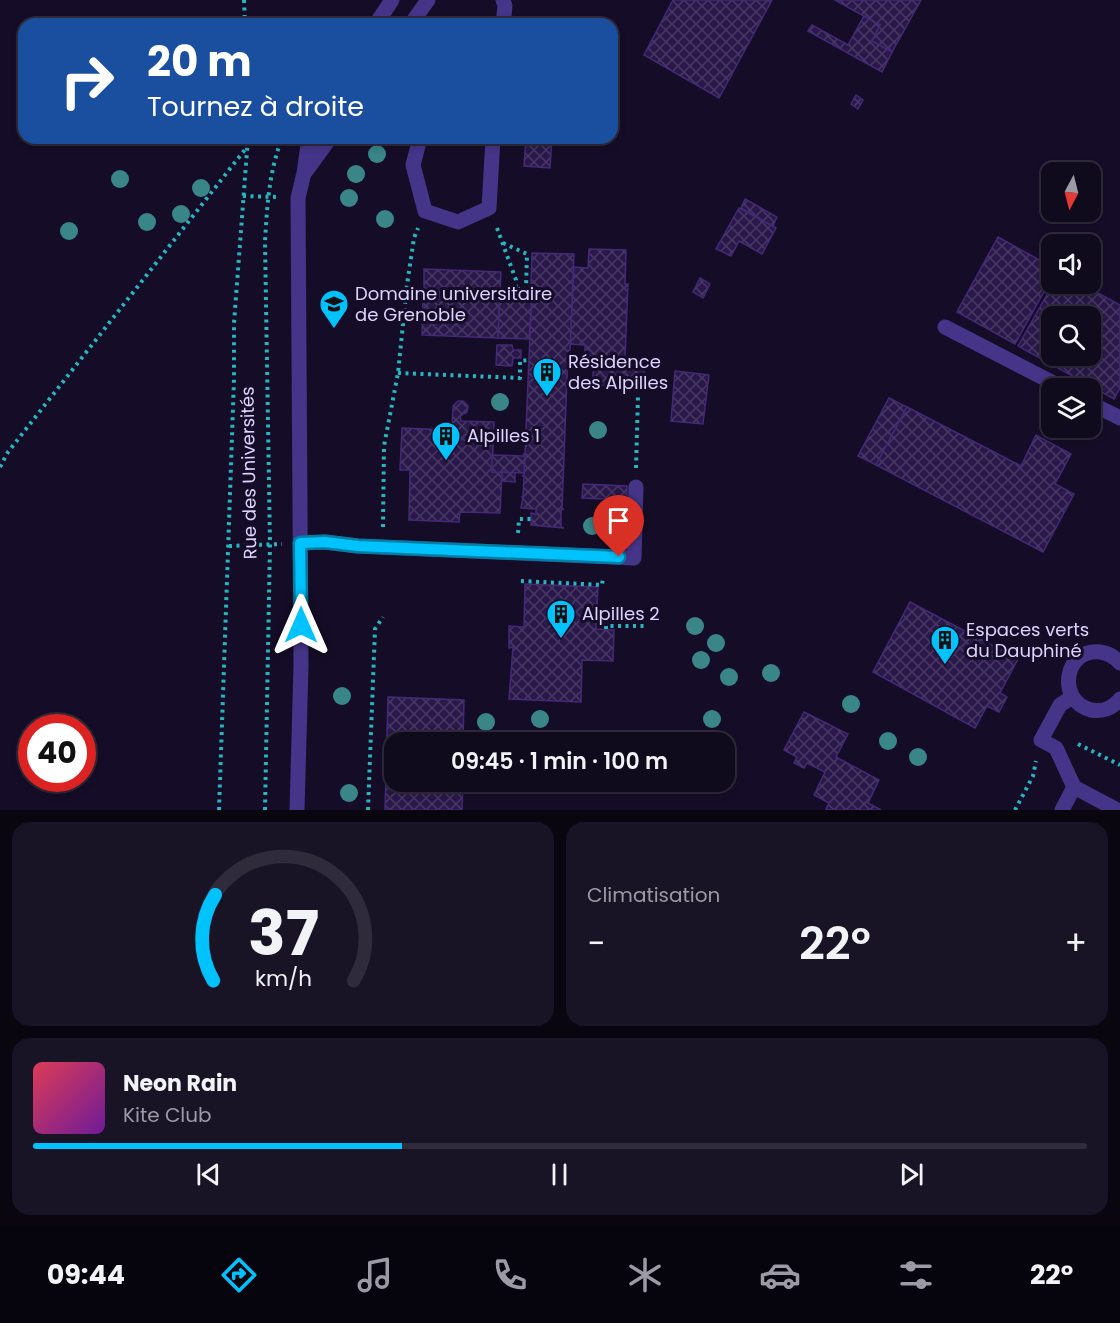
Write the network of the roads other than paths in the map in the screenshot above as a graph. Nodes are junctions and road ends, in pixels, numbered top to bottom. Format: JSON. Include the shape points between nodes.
{"nodes":[{"id":1,"x":392,"y":0,"type":"edge"},
{"id":2,"x":428,"y":0,"type":"edge"},
{"id":3,"x":503,"y":0,"type":"edge"},
{"id":4,"x":380,"y":18,"type":"edge"},
{"id":5,"x":415,"y":18,"type":"edge"},
{"id":6,"x":504,"y":18,"type":"edge"},
{"id":7,"x":308,"y":144,"type":"edge"},
{"id":8,"x":326,"y":144,"type":"edge"},
{"id":9,"x":419,"y":144,"type":"edge"},
{"id":10,"x":493,"y":144,"type":"edge"},
{"id":11,"x":304,"y":173,"type":"junction"},
{"id":12,"x":945,"y":327,"type":"dead end"},
{"id":13,"x":1044,"y":378,"type":"edge"},
{"id":14,"x":1101,"y":408,"type":"edge"},
{"id":15,"x":1120,"y":418,"type":"edge"},
{"id":16,"x":636,"y":487,"type":"road end"},
{"id":17,"x":300,"y":543,"type":"junction"},
{"id":18,"x":1120,"y":663,"type":"edge"},
{"id":19,"x":1072,"y":698,"type":"junction"},
{"id":20,"x":1120,"y":699,"type":"edge"},
{"id":21,"x":1074,"y":787,"type":"junction"},
{"id":22,"x":297,"y":810,"type":"edge"},
{"id":23,"x":1062,"y":810,"type":"edge"},
{"id":24,"x":1117,"y":810,"type":"edge"}],
"edges":[{"from":1,"to":4,"type":"street"},
{"from":2,"to":5,"type":"street"},
{"from":3,"to":6,"type":"street"},
{"from":7,"to":11,"type":"street"},
{"from":8,"to":11,"type":"street"},
{"from":9,"to":10,"type":"street","via":[[414,165],[425,211],[458,222],[489,207]]},
{"from":11,"to":17,"type":"street","via":[[298,198]]},
{"from":12,"to":13,"type":"street"},
{"from":14,"to":15,"type":"street"},
{"from":16,"to":17,"type":"street","via":[[634,558]]},
{"from":17,"to":22,"type":"street"},
{"from":18,"to":19,"type":"street","via":[[1106,653],[1082,655],[1068,674]]},
{"from":19,"to":20,"type":"street","via":[[1093,710],[1106,710]]},
{"from":19,"to":21,"type":"street","via":[[1060,705],[1041,740],[1056,748]]},
{"from":21,"to":23,"type":"street"},
{"from":21,"to":24,"type":"street"}]}
